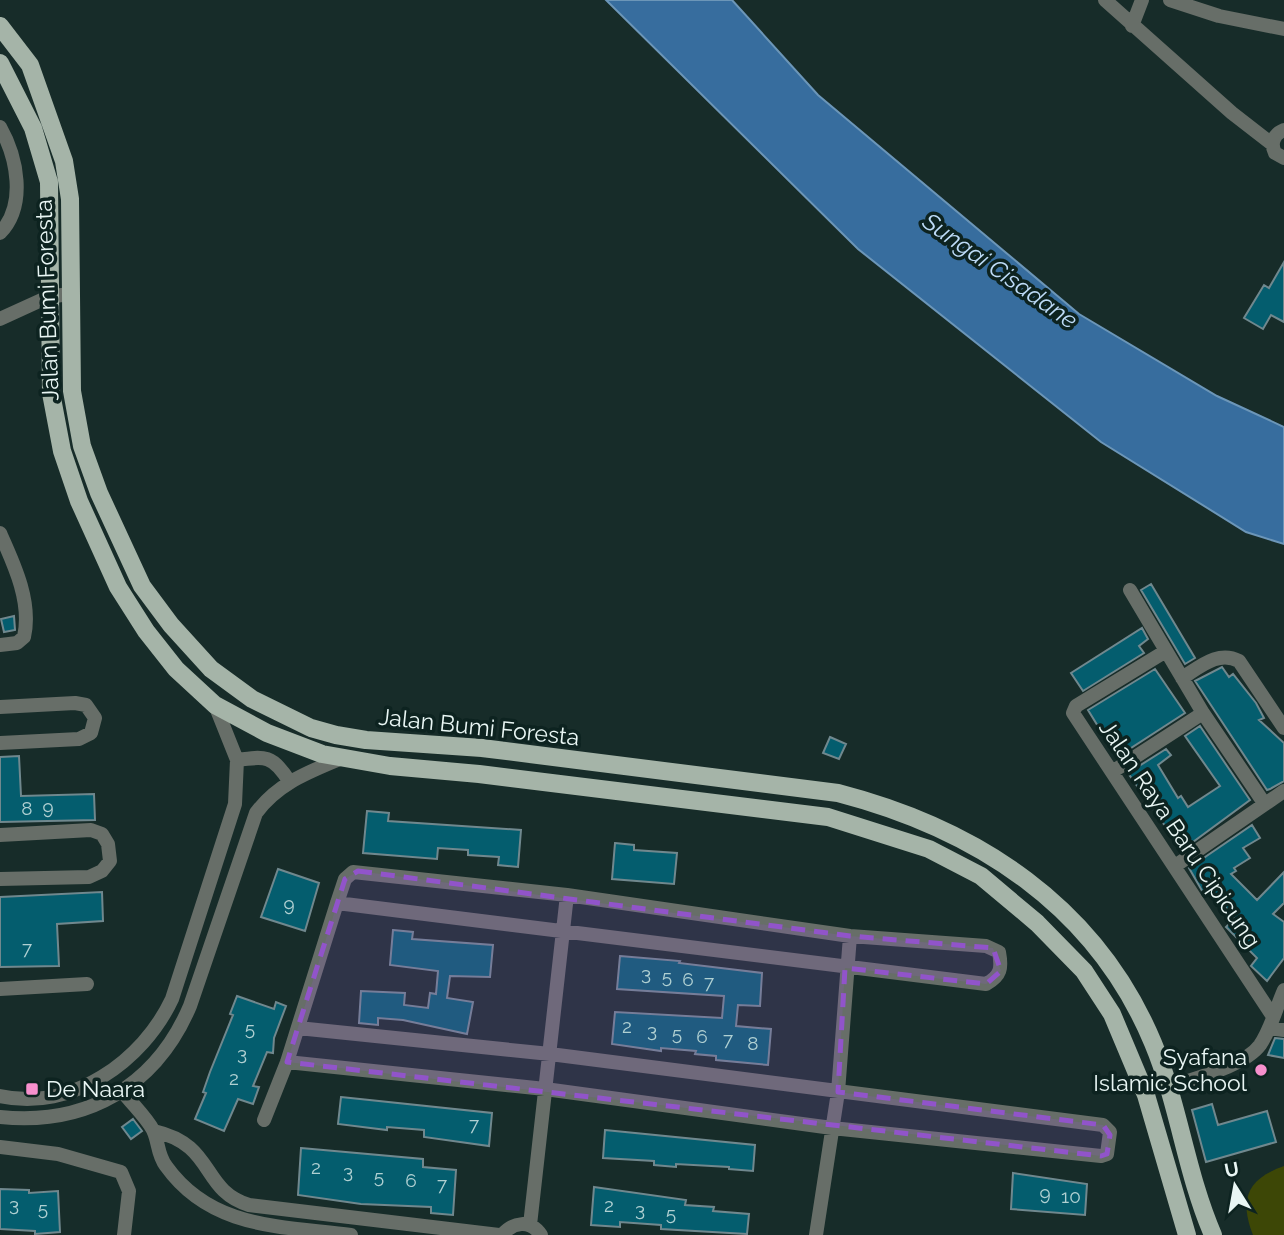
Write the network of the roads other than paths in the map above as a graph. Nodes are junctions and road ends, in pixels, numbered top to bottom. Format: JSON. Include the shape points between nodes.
{"nodes":[{"id":1,"x":1105,"y":0,"type":"edge"},
{"id":2,"x":1142,"y":0,"type":"edge"},
{"id":3,"x":1170,"y":0,"type":"edge"},
{"id":4,"x":0,"y":26,"type":"edge"},
{"id":5,"x":1132,"y":26,"type":"junction"},
{"id":6,"x":1284,"y":29,"type":"edge"},
{"id":7,"x":0,"y":63,"type":"edge"},
{"id":8,"x":0,"y":127,"type":"edge"},
{"id":9,"x":1284,"y":130,"type":"edge"},
{"id":10,"x":1272,"y":144,"type":"junction"},
{"id":11,"x":1284,"y":158,"type":"edge"},
{"id":12,"x":0,"y":233,"type":"edge"},
{"id":13,"x":69,"y":294,"type":"junction"},
{"id":14,"x":48,"y":296,"type":"junction"},
{"id":15,"x":0,"y":319,"type":"edge"},
{"id":16,"x":99,"y":493,"type":"junction"},
{"id":17,"x":79,"y":501,"type":"junction"},
{"id":18,"x":0,"y":533,"type":"edge"},
{"id":19,"x":1130,"y":590,"type":"dead end"},
{"id":20,"x":0,"y":645,"type":"edge"},
{"id":21,"x":1166,"y":651,"type":"junction"},
{"id":22,"x":1182,"y":678,"type":"junction"},
{"id":23,"x":215,"y":705,"type":"junction"},
{"id":24,"x":0,"y":707,"type":"edge"},
{"id":25,"x":1203,"y":713,"type":"junction"},
{"id":26,"x":1284,"y":728,"type":"edge"},
{"id":27,"x":0,"y":743,"type":"edge"},
{"id":28,"x":482,"y":748,"type":"junction"},
{"id":29,"x":342,"y":758,"type":"junction"},
{"id":30,"x":237,"y":760,"type":"junction"},
{"id":31,"x":1112,"y":772,"type":"junction"},
{"id":32,"x":479,"y":774,"type":"junction"},
{"id":33,"x":289,"y":781,"type":"junction"},
{"id":34,"x":1284,"y":791,"type":"edge"},
{"id":35,"x":1264,"y":803,"type":"junction"},
{"id":36,"x":0,"y":835,"type":"edge"},
{"id":37,"x":1175,"y":866,"type":"junction"},
{"id":38,"x":0,"y":880,"type":"edge"},
{"id":39,"x":210,"y":883,"type":"junction"},
{"id":40,"x":230,"y":889,"type":"junction"},
{"id":41,"x":567,"y":895,"type":"junction"},
{"id":42,"x":337,"y":903,"type":"junction"},
{"id":43,"x":562,"y":930,"type":"junction"},
{"id":44,"x":850,"y":936,"type":"junction"},
{"id":45,"x":845,"y":968,"type":"junction"},
{"id":46,"x":87,"y":984,"type":"dead end"},
{"id":47,"x":0,"y":989,"type":"edge"},
{"id":48,"x":1284,"y":990,"type":"edge"},
{"id":49,"x":1275,"y":1024,"type":"edge"},
{"id":50,"x":298,"y":1028,"type":"junction"},
{"id":51,"x":550,"y":1054,"type":"junction"},
{"id":52,"x":287,"y":1062,"type":"junction"},
{"id":53,"x":1166,"y":1088,"type":"junction"},
{"id":54,"x":545,"y":1089,"type":"junction"},
{"id":55,"x":123,"y":1092,"type":"junction"},
{"id":56,"x":838,"y":1092,"type":"junction"},
{"id":57,"x":0,"y":1096,"type":"edge"},
{"id":58,"x":0,"y":1117,"type":"edge"},
{"id":59,"x":264,"y":1121,"type":"dead end"},
{"id":60,"x":832,"y":1128,"type":"junction"},
{"id":61,"x":154,"y":1131,"type":"junction"},
{"id":62,"x":0,"y":1147,"type":"edge"},
{"id":63,"x":216,"y":1183,"type":"junction"},
{"id":64,"x":199,"y":1197,"type":"junction"},
{"id":65,"x":536,"y":1230,"type":"edge"},
{"id":66,"x":124,"y":1235,"type":"edge"},
{"id":67,"x":351,"y":1235,"type":"edge"},
{"id":68,"x":500,"y":1235,"type":"edge"},
{"id":69,"x":816,"y":1235,"type":"edge"},
{"id":70,"x":1187,"y":1235,"type":"edge"},
{"id":71,"x":1213,"y":1235,"type":"edge"}],
"edges":[{"from":1,"to":5,"type":"street"},
{"from":2,"to":5,"type":"street"},
{"from":3,"to":6,"type":"street"},
{"from":4,"to":13,"type":"main road","name":"Jalan Bumi Foresta","via":[[30,65],[64,161],[70,199]]},
{"from":5,"to":10,"type":"street"},
{"from":7,"to":14,"type":"main road","name":"Jalan Bumi Foresta","via":[[44,157],[51,202]]},
{"from":8,"to":12,"type":"street","via":[[16,176],[15,208]]},
{"from":9,"to":10,"type":"street"},
{"from":10,"to":11,"type":"street","via":[[1275,153]]},
{"from":13,"to":14,"type":"street"},
{"from":13,"to":16,"type":"main road","name":"Jalan Bumi Foresta","via":[[72,391],[82,446]]},
{"from":14,"to":15,"type":"street"},
{"from":14,"to":17,"type":"main road","name":"Jalan Bumi Foresta","via":[[51,393],[62,451]]},
{"from":16,"to":17,"type":"main road"},
{"from":16,"to":28,"type":"main road","name":"Jalan Bumi Foresta","via":[[142,586],[211,669],[252,699],[336,735]]},
{"from":17,"to":23,"type":"main road","name":"Jalan Bumi Foresta","via":[[118,587],[146,631],[176,669]]},
{"from":18,"to":20,"type":"street","via":[[26,610],[24,637]]},
{"from":19,"to":21,"type":"street"},
{"from":21,"to":22,"type":"street"},
{"from":21,"to":31,"type":"street","name":"Jalan Raya Baru Cipicung","via":[[1076,706],[1073,713]]},
{"from":22,"to":25,"type":"street"},
{"from":22,"to":26,"type":"street","via":[[1217,657],[1233,657]]},
{"from":23,"to":29,"type":"main road","name":"Jalan Bumi Foresta","via":[[267,733]]},
{"from":23,"to":30,"type":"street"},
{"from":24,"to":27,"type":"street","via":[[75,703],[86,705],[95,718],[91,733],[79,739]]},
{"from":25,"to":31,"type":"street"},
{"from":25,"to":35,"type":"street"},
{"from":28,"to":32,"type":"main road"},
{"from":28,"to":53,"type":"main road","name":"Jalan Bumi Foresta","via":[[838,793],[941,828],[996,857],[1052,901],[1104,955],[1154,1045]]},
{"from":29,"to":32,"type":"main road","name":"Jalan Bumi Foresta"},
{"from":29,"to":33,"type":"street"},
{"from":30,"to":33,"type":"street","via":[[271,760],[280,765]]},
{"from":30,"to":39,"type":"street","via":[[235,804]]},
{"from":31,"to":37,"type":"street","name":"Jalan Raya Baru Cipicung"},
{"from":32,"to":70,"type":"main road","name":"Jalan Bumi Foresta","via":[[828,817],[929,849],[981,876],[1084,971],[1112,1014],[1146,1095]]},
{"from":33,"to":40,"type":"street","via":[[267,797],[256,813]]},
{"from":34,"to":35,"type":"street"},
{"from":35,"to":37,"type":"street"},
{"from":36,"to":38,"type":"street","via":[[91,830],[102,834],[110,861],[89,877]]},
{"from":37,"to":49,"type":"street","name":"Jalan Raya Baru Cipicung"},
{"from":39,"to":40,"type":"street"},
{"from":39,"to":57,"type":"street","via":[[172,999],[141,1048],[115,1070],[78,1088],[38,1098]]},
{"from":40,"to":55,"type":"street","via":[[178,1035],[156,1064]]},
{"from":41,"to":42,"type":"street","via":[[358,871],[345,879]]},
{"from":41,"to":43,"type":"street"},
{"from":41,"to":44,"type":"street"},
{"from":42,"to":43,"type":"street"},
{"from":42,"to":50,"type":"street"},
{"from":43,"to":45,"type":"street"},
{"from":43,"to":51,"type":"street"},
{"from":44,"to":45,"type":"street"},
{"from":44,"to":45,"type":"street","via":[[986,946],[999,953],[1001,971],[986,984]]},
{"from":45,"to":56,"type":"street"},
{"from":46,"to":47,"type":"street"},
{"from":48,"to":49,"type":"street"},
{"from":49,"to":53,"type":"street","via":[[1252,1053]]},
{"from":50,"to":51,"type":"street"},
{"from":50,"to":52,"type":"street"},
{"from":51,"to":54,"type":"street"},
{"from":51,"to":56,"type":"street"},
{"from":52,"to":54,"type":"street"},
{"from":52,"to":59,"type":"street"},
{"from":53,"to":71,"type":"main road","name":"Jalan Bumi Foresta"},
{"from":54,"to":60,"type":"street"},
{"from":54,"to":65,"type":"street"},
{"from":55,"to":58,"type":"street","via":[[60,1116],[40,1120]]},
{"from":55,"to":61,"type":"street"},
{"from":56,"to":60,"type":"street"},
{"from":56,"to":60,"type":"street","via":[[1103,1125],[1110,1132],[1110,1141],[1107,1154],[1101,1156]]},
{"from":60,"to":69,"type":"street"},
{"from":61,"to":63,"type":"street","via":[[192,1147]]},
{"from":61,"to":64,"type":"street","via":[[167,1168]]},
{"from":62,"to":66,"type":"street","via":[[58,1154],[121,1172],[129,1191]]},
{"from":63,"to":64,"type":"street"},
{"from":63,"to":68,"type":"street","via":[[229,1196],[249,1205]]},
{"from":64,"to":67,"type":"street","via":[[221,1213],[244,1221]]},
{"from":65,"to":68,"type":"street","via":[[519,1223]]}]}
